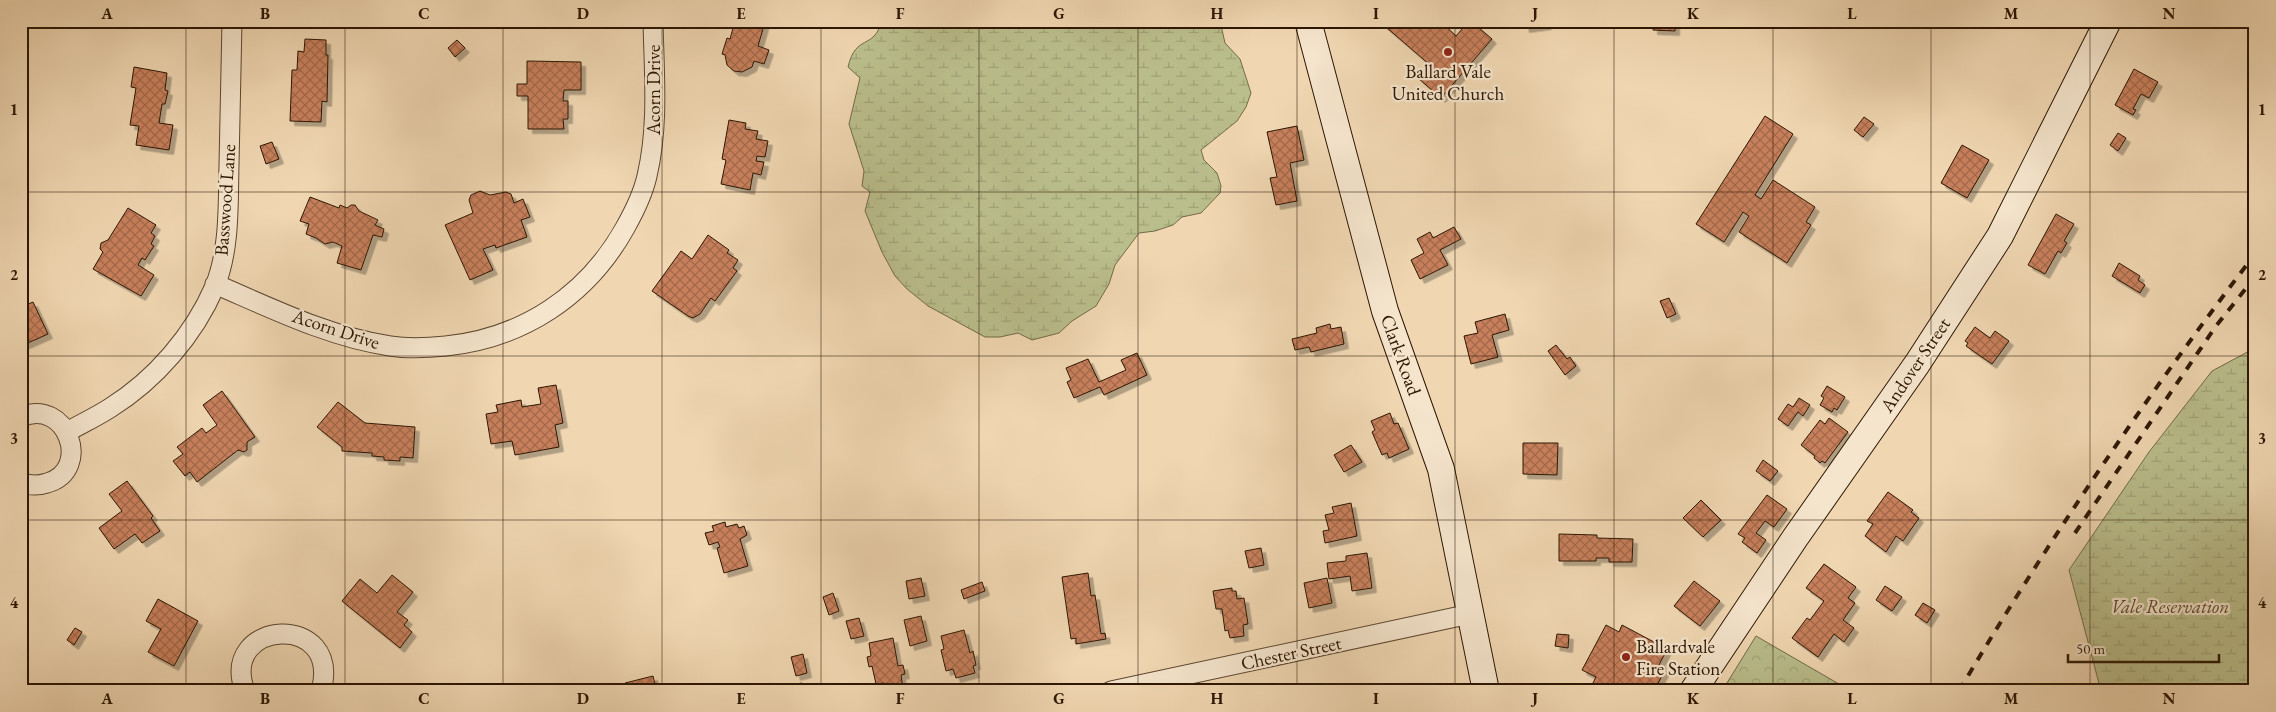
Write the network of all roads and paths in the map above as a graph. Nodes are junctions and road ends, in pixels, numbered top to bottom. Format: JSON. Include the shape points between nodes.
{"nodes":[{"id":1,"x":232,"y":21,"type":"edge"},
{"id":2,"x":653,"y":21,"type":"edge"},
{"id":3,"x":1308,"y":21,"type":"edge"},
{"id":4,"x":2108,"y":21,"type":"edge"},
{"id":5,"x":215,"y":284,"type":"junction"},
{"id":6,"x":21,"y":417,"type":"edge"},
{"id":7,"x":67,"y":432,"type":"junction"},
{"id":8,"x":21,"y":482,"type":"edge"},
{"id":9,"x":1470,"y":614,"type":"junction"},
{"id":10,"x":244,"y":691,"type":"edge"},
{"id":11,"x":321,"y":691,"type":"edge"},
{"id":12,"x":1111,"y":691,"type":"edge"},
{"id":13,"x":1486,"y":691,"type":"edge"},
{"id":14,"x":1693,"y":691,"type":"edge"}],
"edges":[{"from":1,"to":5,"type":"street","name":"Basswood Lane","via":[[228,200],[222,258]]},
{"from":2,"to":5,"type":"street","name":"Acorn Drive","via":[[655,138],[647,178],[634,211],[615,246],[588,280],[554,307],[521,327],[490,339],[421,349],[391,347],[323,328]]},
{"from":3,"to":9,"type":"main road","name":"Clark Road","via":[[1384,311],[1441,469]]},
{"from":4,"to":14,"type":"main road","name":"Andover Street","via":[[2000,236],[1917,364]]},
{"from":5,"to":7,"type":"street","name":"Basswood Lane","via":[[190,330],[158,369],[110,408]]},
{"from":6,"to":7,"type":"street","via":[[50,416]]},
{"from":7,"to":8,"type":"street","via":[[71,455],[68,467],[60,476],[39,486]]},
{"from":9,"to":12,"type":"street","name":"Chester Street"},
{"from":9,"to":13,"type":"main road","name":"Clark Road"},
{"from":10,"to":11,"type":"street","via":[[242,663],[248,650],[263,637],[283,632],[297,635],[318,652],[323,665]]}]}
